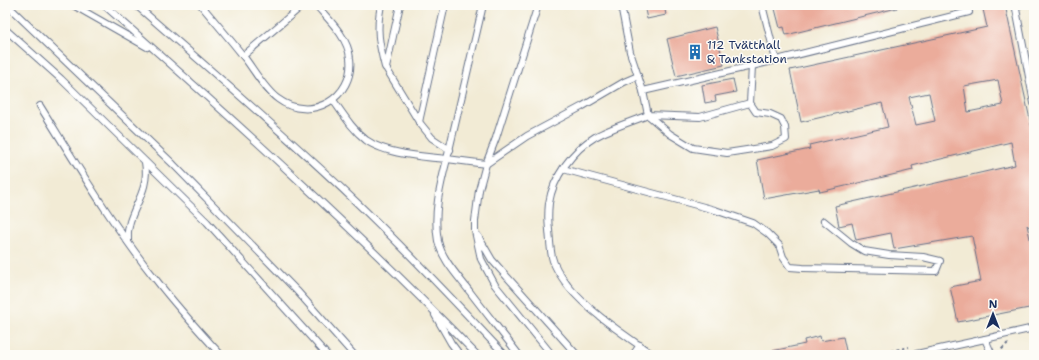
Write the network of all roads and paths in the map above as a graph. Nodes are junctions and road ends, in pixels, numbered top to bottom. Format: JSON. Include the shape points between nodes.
{"nodes":[{"id":1,"x":7,"y":5,"type":"edge"},
{"id":2,"x":73,"y":5,"type":"edge"},
{"id":3,"x":104,"y":5,"type":"edge"},
{"id":4,"x":136,"y":5,"type":"edge"},
{"id":5,"x":201,"y":5,"type":"edge"},
{"id":6,"x":303,"y":5,"type":"edge"},
{"id":7,"x":316,"y":5,"type":"edge"},
{"id":8,"x":381,"y":5,"type":"edge"},
{"id":9,"x":400,"y":5,"type":"edge"},
{"id":10,"x":445,"y":5,"type":"edge"},
{"id":11,"x":483,"y":5,"type":"edge"},
{"id":12,"x":538,"y":5,"type":"edge"},
{"id":13,"x":621,"y":5,"type":"edge"},
{"id":14,"x":762,"y":5,"type":"edge"},
{"id":15,"x":1019,"y":5,"type":"edge"},
{"id":16,"x":969,"y":12,"type":"dead end"},
{"id":17,"x":5,"y":29,"type":"edge"},
{"id":18,"x":159,"y":54,"type":"junction"},
{"id":19,"x":243,"y":56,"type":"junction"},
{"id":20,"x":776,"y":60,"type":"junction"},
{"id":21,"x":752,"y":66,"type":"junction"},
{"id":22,"x":386,"y":68,"type":"junction"},
{"id":23,"x":638,"y":76,"type":"junction"},
{"id":24,"x":643,"y":91,"type":"junction"},
{"id":25,"x":333,"y":100,"type":"junction"},
{"id":26,"x":750,"y":103,"type":"junction"},
{"id":27,"x":1034,"y":103,"type":"edge"},
{"id":28,"x":40,"y":106,"type":"dead end"},
{"id":29,"x":648,"y":116,"type":"junction"},
{"id":30,"x":419,"y":122,"type":"junction"},
{"id":31,"x":450,"y":150,"type":"junction"},
{"id":32,"x":447,"y":159,"type":"junction"},
{"id":33,"x":144,"y":162,"type":"junction"},
{"id":34,"x":486,"y":164,"type":"junction"},
{"id":35,"x":563,"y":169,"type":"junction"},
{"id":36,"x":824,"y":220,"type":"dead end"},
{"id":37,"x":475,"y":231,"type":"junction"},
{"id":38,"x":128,"y":242,"type":"junction"},
{"id":39,"x":431,"y":307,"type":"junction"},
{"id":40,"x":1034,"y":328,"type":"edge"},
{"id":41,"x":985,"y":339,"type":"junction"},
{"id":42,"x":1013,"y":342,"type":"dead end"},
{"id":43,"x":640,"y":345,"type":"junction"},
{"id":44,"x":221,"y":355,"type":"edge"},
{"id":45,"x":327,"y":355,"type":"edge"},
{"id":46,"x":354,"y":355,"type":"edge"},
{"id":47,"x":460,"y":355,"type":"edge"},
{"id":48,"x":477,"y":355,"type":"edge"},
{"id":49,"x":505,"y":355,"type":"edge"},
{"id":50,"x":519,"y":355,"type":"edge"},
{"id":51,"x":552,"y":355,"type":"edge"},
{"id":52,"x":577,"y":355,"type":"edge"},
{"id":53,"x":633,"y":355,"type":"edge"},
{"id":54,"x":653,"y":355,"type":"edge"},
{"id":55,"x":912,"y":355,"type":"edge"},
{"id":56,"x":992,"y":355,"type":"edge"},
{"id":57,"x":1001,"y":355,"type":"edge"}],
"edges":[{"from":1,"to":46,"type":"lane","via":[[173,164],[297,291]]},
{"from":2,"to":18,"type":"lane"},
{"from":3,"to":18,"type":"lane"},
{"from":4,"to":49,"type":"lane","via":[[354,199]]},
{"from":5,"to":19,"type":"lane"},
{"from":6,"to":19,"type":"lane"},
{"from":7,"to":25,"type":"lane","via":[[342,37],[348,47],[350,58],[347,81],[342,92]]},
{"from":8,"to":22,"type":"lane","via":[[378,34]]},
{"from":9,"to":22,"type":"lane"},
{"from":10,"to":30,"type":"lane"},
{"from":11,"to":31,"type":"lane"},
{"from":12,"to":34,"type":"lane"},
{"from":13,"to":23,"type":"lane","via":[[630,52]]},
{"from":14,"to":20,"type":"lane"},
{"from":15,"to":27,"type":"lane","via":[[1016,9]]},
{"from":16,"to":20,"type":"lane"},
{"from":17,"to":33,"type":"lane","via":[[61,79]]},
{"from":18,"to":39,"type":"lane","via":[[334,212]]},
{"from":19,"to":25,"type":"lane","via":[[270,92],[288,105],[298,108],[319,107]]},
{"from":20,"to":21,"type":"lane"},
{"from":21,"to":24,"type":"lane"},
{"from":21,"to":26,"type":"lane"},
{"from":22,"to":30,"type":"lane"},
{"from":23,"to":24,"type":"lane"},
{"from":23,"to":34,"type":"lane","via":[[527,136]]},
{"from":24,"to":29,"type":"lane"},
{"from":25,"to":32,"type":"lane","via":[[345,118],[368,141],[404,154]]},
{"from":26,"to":29,"type":"lane","via":[[700,117]]},
{"from":26,"to":29,"type":"lane","via":[[756,112],[781,119],[786,139],[772,146],[727,154],[692,148]]},
{"from":28,"to":38,"type":"lane"},
{"from":29,"to":35,"type":"lane","via":[[595,137],[573,155]]},
{"from":30,"to":31,"type":"lane","via":[[432,138]]},
{"from":31,"to":32,"type":"lane"},
{"from":32,"to":34,"type":"lane"},
{"from":32,"to":50,"type":"lane","via":[[437,214],[441,249]]},
{"from":33,"to":38,"type":"lane","via":[[144,189],[129,222]]},
{"from":33,"to":45,"type":"lane","via":[[208,222]]},
{"from":34,"to":37,"type":"lane","via":[[479,190]]},
{"from":35,"to":36,"type":"lane","via":[[715,210],[753,224],[768,233],[779,244],[783,257],[790,267],[936,271],[940,261],[864,251],[851,244]]},
{"from":35,"to":43,"type":"lane","via":[[549,202],[552,258],[559,273],[576,295]]},
{"from":37,"to":51,"type":"lane","via":[[481,259],[495,285]]},
{"from":37,"to":52,"type":"lane","via":[[492,260]]},
{"from":38,"to":44,"type":"lane","via":[[157,282]]},
{"from":39,"to":47,"type":"lane"},
{"from":39,"to":48,"type":"lane"},
{"from":40,"to":41,"type":"lane"},
{"from":41,"to":55,"type":"lane"},
{"from":41,"to":56,"type":"lane"},
{"from":42,"to":57,"type":"path","via":[[1001,350]]},
{"from":43,"to":53,"type":"lane"},
{"from":43,"to":54,"type":"lane"}]}
